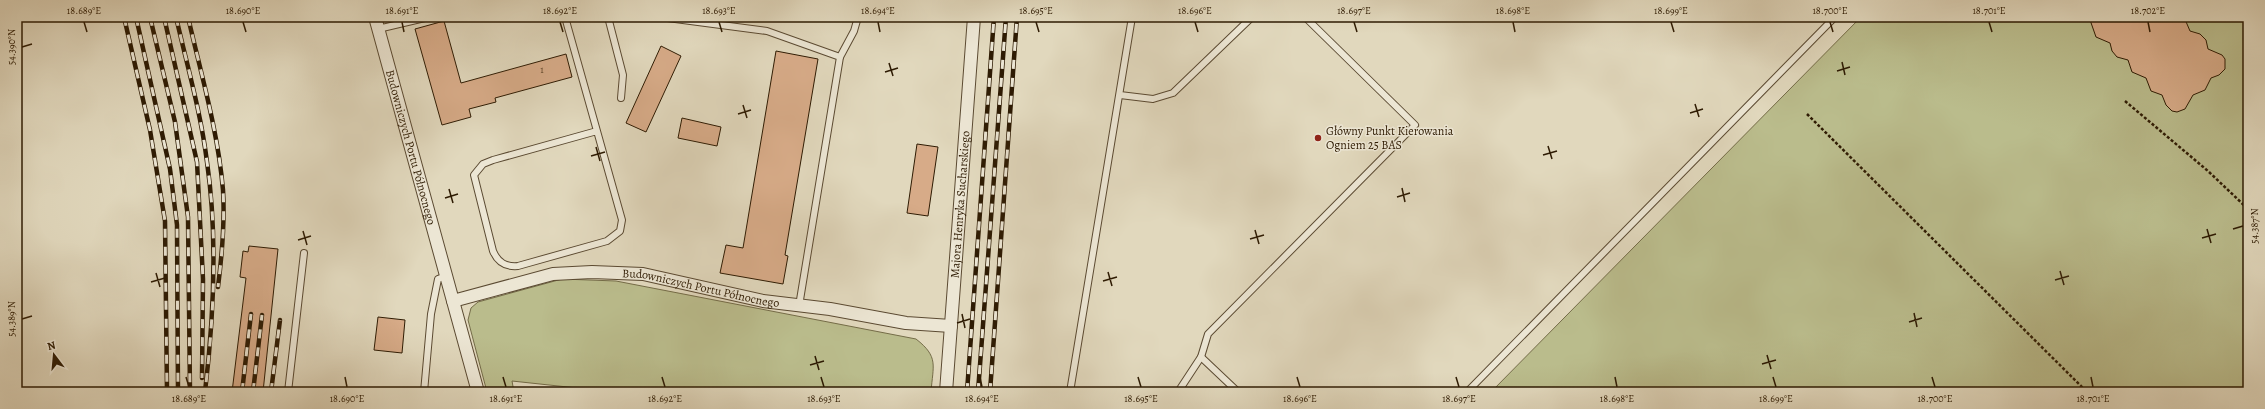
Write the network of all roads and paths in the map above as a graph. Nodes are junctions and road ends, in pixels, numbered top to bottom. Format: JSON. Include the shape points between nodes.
{"nodes":[{"id":1,"x":375,"y":17,"type":"edge"},
{"id":2,"x":429,"y":17,"type":"edge"},
{"id":3,"x":565,"y":17,"type":"edge"},
{"id":4,"x":608,"y":17,"type":"edge"},
{"id":5,"x":660,"y":17,"type":"edge"},
{"id":6,"x":858,"y":17,"type":"edge"},
{"id":7,"x":974,"y":17,"type":"edge"},
{"id":8,"x":1132,"y":17,"type":"edge"},
{"id":9,"x":1252,"y":17,"type":"edge"},
{"id":10,"x":1305,"y":17,"type":"edge"},
{"id":11,"x":1836,"y":17,"type":"edge"},
{"id":12,"x":378,"y":30,"type":"junction"},
{"id":13,"x":840,"y":57,"type":"junction"},
{"id":14,"x":1120,"y":95,"type":"junction"},
{"id":15,"x":621,"y":98,"type":"dead end"},
{"id":16,"x":2125,"y":100,"type":"dead end"},
{"id":17,"x":1807,"y":114,"type":"dead end"},
{"id":18,"x":597,"y":131,"type":"junction"},
{"id":19,"x":2248,"y":209,"type":"edge"},
{"id":20,"x":304,"y":253,"type":"dead end"},
{"id":21,"x":446,"y":276,"type":"junction"},
{"id":22,"x":453,"y":301,"type":"junction"},
{"id":23,"x":799,"y":306,"type":"junction"},
{"id":24,"x":951,"y":326,"type":"junction"},
{"id":25,"x":1201,"y":357,"type":"junction"},
{"id":26,"x":288,"y":392,"type":"edge"},
{"id":27,"x":424,"y":392,"type":"edge"},
{"id":28,"x":478,"y":392,"type":"edge"},
{"id":29,"x":946,"y":392,"type":"edge"},
{"id":30,"x":1070,"y":392,"type":"edge"},
{"id":31,"x":1178,"y":392,"type":"edge"},
{"id":32,"x":1238,"y":392,"type":"edge"},
{"id":33,"x":1467,"y":392,"type":"edge"},
{"id":34,"x":2087,"y":392,"type":"edge"}],
"edges":[{"from":1,"to":12,"type":"street","name":"Budowniczych Portu Północnego"},
{"from":2,"to":12,"type":"lane"},
{"from":3,"to":18,"type":"lane"},
{"from":4,"to":15,"type":"lane","via":[[623,75]]},
{"from":5,"to":13,"type":"lane","via":[[767,31]]},
{"from":6,"to":13,"type":"lane"},
{"from":7,"to":24,"type":"street","name":"Majora Henryka Sucharskiego"},
{"from":8,"to":14,"type":"lane"},
{"from":9,"to":14,"type":"lane","via":[[1173,93],[1153,99]]},
{"from":10,"to":25,"type":"lane","via":[[1415,124],[1208,334]]},
{"from":11,"to":33,"type":"lane"},
{"from":12,"to":21,"type":"street","name":"Budowniczych Portu Północnego"},
{"from":13,"to":23,"type":"lane"},
{"from":14,"to":30,"type":"lane"},
{"from":16,"to":19,"type":"path"},
{"from":17,"to":34,"type":"path"},
{"from":18,"to":18,"type":"lane","via":[[622,220],[620,231],[607,241],[518,266],[503,264],[493,251],[474,175],[478,169],[493,160]]},
{"from":20,"to":26,"type":"lane"},
{"from":21,"to":22,"type":"street","name":"Budowniczych Portu Północnego"},
{"from":21,"to":27,"type":"lane","via":[[438,279],[431,314]]},
{"from":22,"to":23,"type":"street","name":"Budowniczych Portu Północnego","via":[[553,274],[592,272],[643,274],[763,301]]},
{"from":22,"to":28,"type":"street","name":"Budowniczych Portu Północnego"},
{"from":23,"to":24,"type":"street","name":"Budowniczych Portu Północnego","via":[[906,323]]},
{"from":24,"to":29,"type":"street","name":"Majora Henryka Sucharskiego"},
{"from":25,"to":31,"type":"lane"},
{"from":25,"to":32,"type":"lane"}]}
